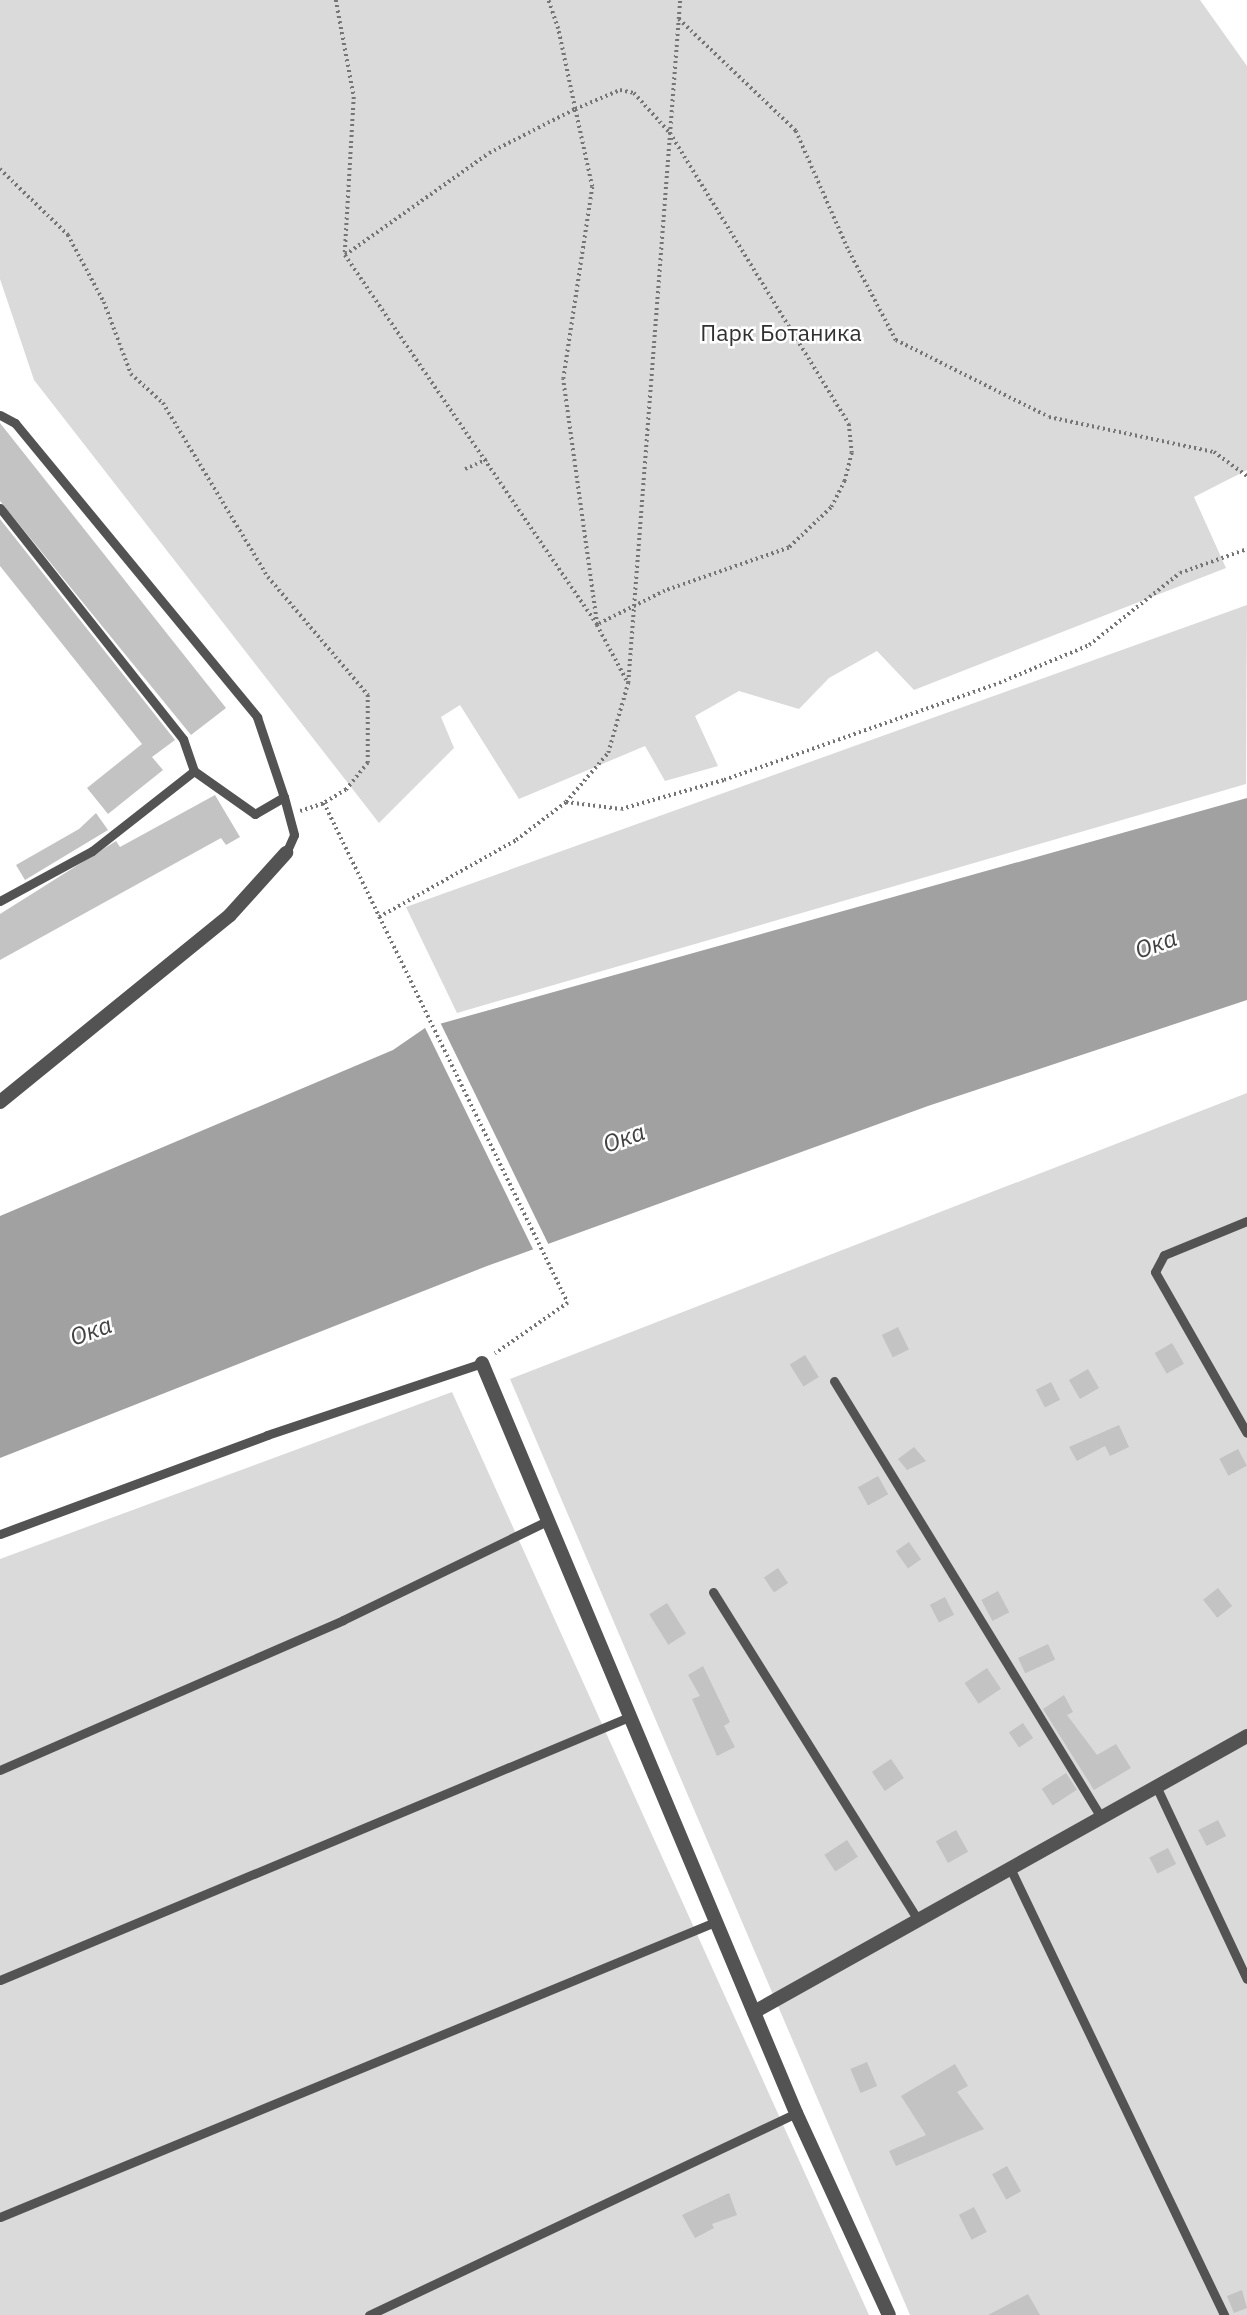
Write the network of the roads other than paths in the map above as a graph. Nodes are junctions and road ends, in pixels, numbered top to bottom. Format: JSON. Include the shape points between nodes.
{"nodes":[{"id":1,"x":0,"y":415,"type":"edge"},
{"id":2,"x":0,"y":508,"type":"edge"},
{"id":3,"x":194,"y":771,"type":"junction"},
{"id":4,"x":284,"y":797,"type":"junction"},
{"id":5,"x":286,"y":853,"type":"joint"},
{"id":6,"x":0,"y":901,"type":"edge"},
{"id":7,"x":0,"y":1102,"type":"edge"},
{"id":8,"x":1247,"y":1221,"type":"edge"},
{"id":9,"x":482,"y":1363,"type":"joint"},
{"id":10,"x":834,"y":1381,"type":"dead end"},
{"id":11,"x":1247,"y":1433,"type":"edge"},
{"id":12,"x":547,"y":1521,"type":"junction"},
{"id":13,"x":0,"y":1534,"type":"edge"},
{"id":14,"x":713,"y":1592,"type":"dead end"},
{"id":15,"x":629,"y":1717,"type":"junction"},
{"id":16,"x":1247,"y":1737,"type":"edge"},
{"id":17,"x":0,"y":1770,"type":"edge"},
{"id":18,"x":1156,"y":1786,"type":"junction"},
{"id":19,"x":1101,"y":1817,"type":"junction"},
{"id":20,"x":1010,"y":1868,"type":"junction"},
{"id":21,"x":918,"y":1920,"type":"junction"},
{"id":22,"x":715,"y":1922,"type":"junction"},
{"id":23,"x":1247,"y":1979,"type":"edge"},
{"id":24,"x":0,"y":1980,"type":"edge"},
{"id":25,"x":754,"y":2012,"type":"junction"},
{"id":26,"x":796,"y":2113,"type":"junction"},
{"id":27,"x":0,"y":2217,"type":"edge"},
{"id":28,"x":369,"y":2315,"type":"edge"},
{"id":29,"x":889,"y":2315,"type":"edge"},
{"id":30,"x":1224,"y":2315,"type":"edge"}],
"edges":[{"from":1,"to":4,"type":"lane","via":[[15,423],[257,717]]},
{"from":2,"to":3,"type":"lane","via":[[183,738]]},
{"from":3,"to":4,"type":"lane","via":[[255,814]]},
{"from":3,"to":6,"type":"lane","via":[[92,851]]},
{"from":4,"to":5,"type":"lane","via":[[294,835]]},
{"from":5,"to":7,"type":"street","via":[[230,915]]},
{"from":8,"to":11,"type":"lane","via":[[1164,1255],[1155,1272]]},
{"from":9,"to":12,"type":"street"},
{"from":9,"to":13,"type":"lane","via":[[267,1435]]},
{"from":10,"to":19,"type":"lane"},
{"from":12,"to":15,"type":"street"},
{"from":12,"to":17,"type":"lane","via":[[343,1620]]},
{"from":14,"to":21,"type":"lane"},
{"from":15,"to":22,"type":"street"},
{"from":15,"to":24,"type":"lane"},
{"from":16,"to":18,"type":"street"},
{"from":18,"to":19,"type":"street"},
{"from":18,"to":23,"type":"lane"},
{"from":19,"to":20,"type":"street"},
{"from":20,"to":21,"type":"street"},
{"from":20,"to":30,"type":"lane"},
{"from":21,"to":25,"type":"street"},
{"from":22,"to":25,"type":"street"},
{"from":22,"to":27,"type":"lane"},
{"from":25,"to":26,"type":"street"},
{"from":26,"to":28,"type":"lane"},
{"from":26,"to":29,"type":"street"}]}
